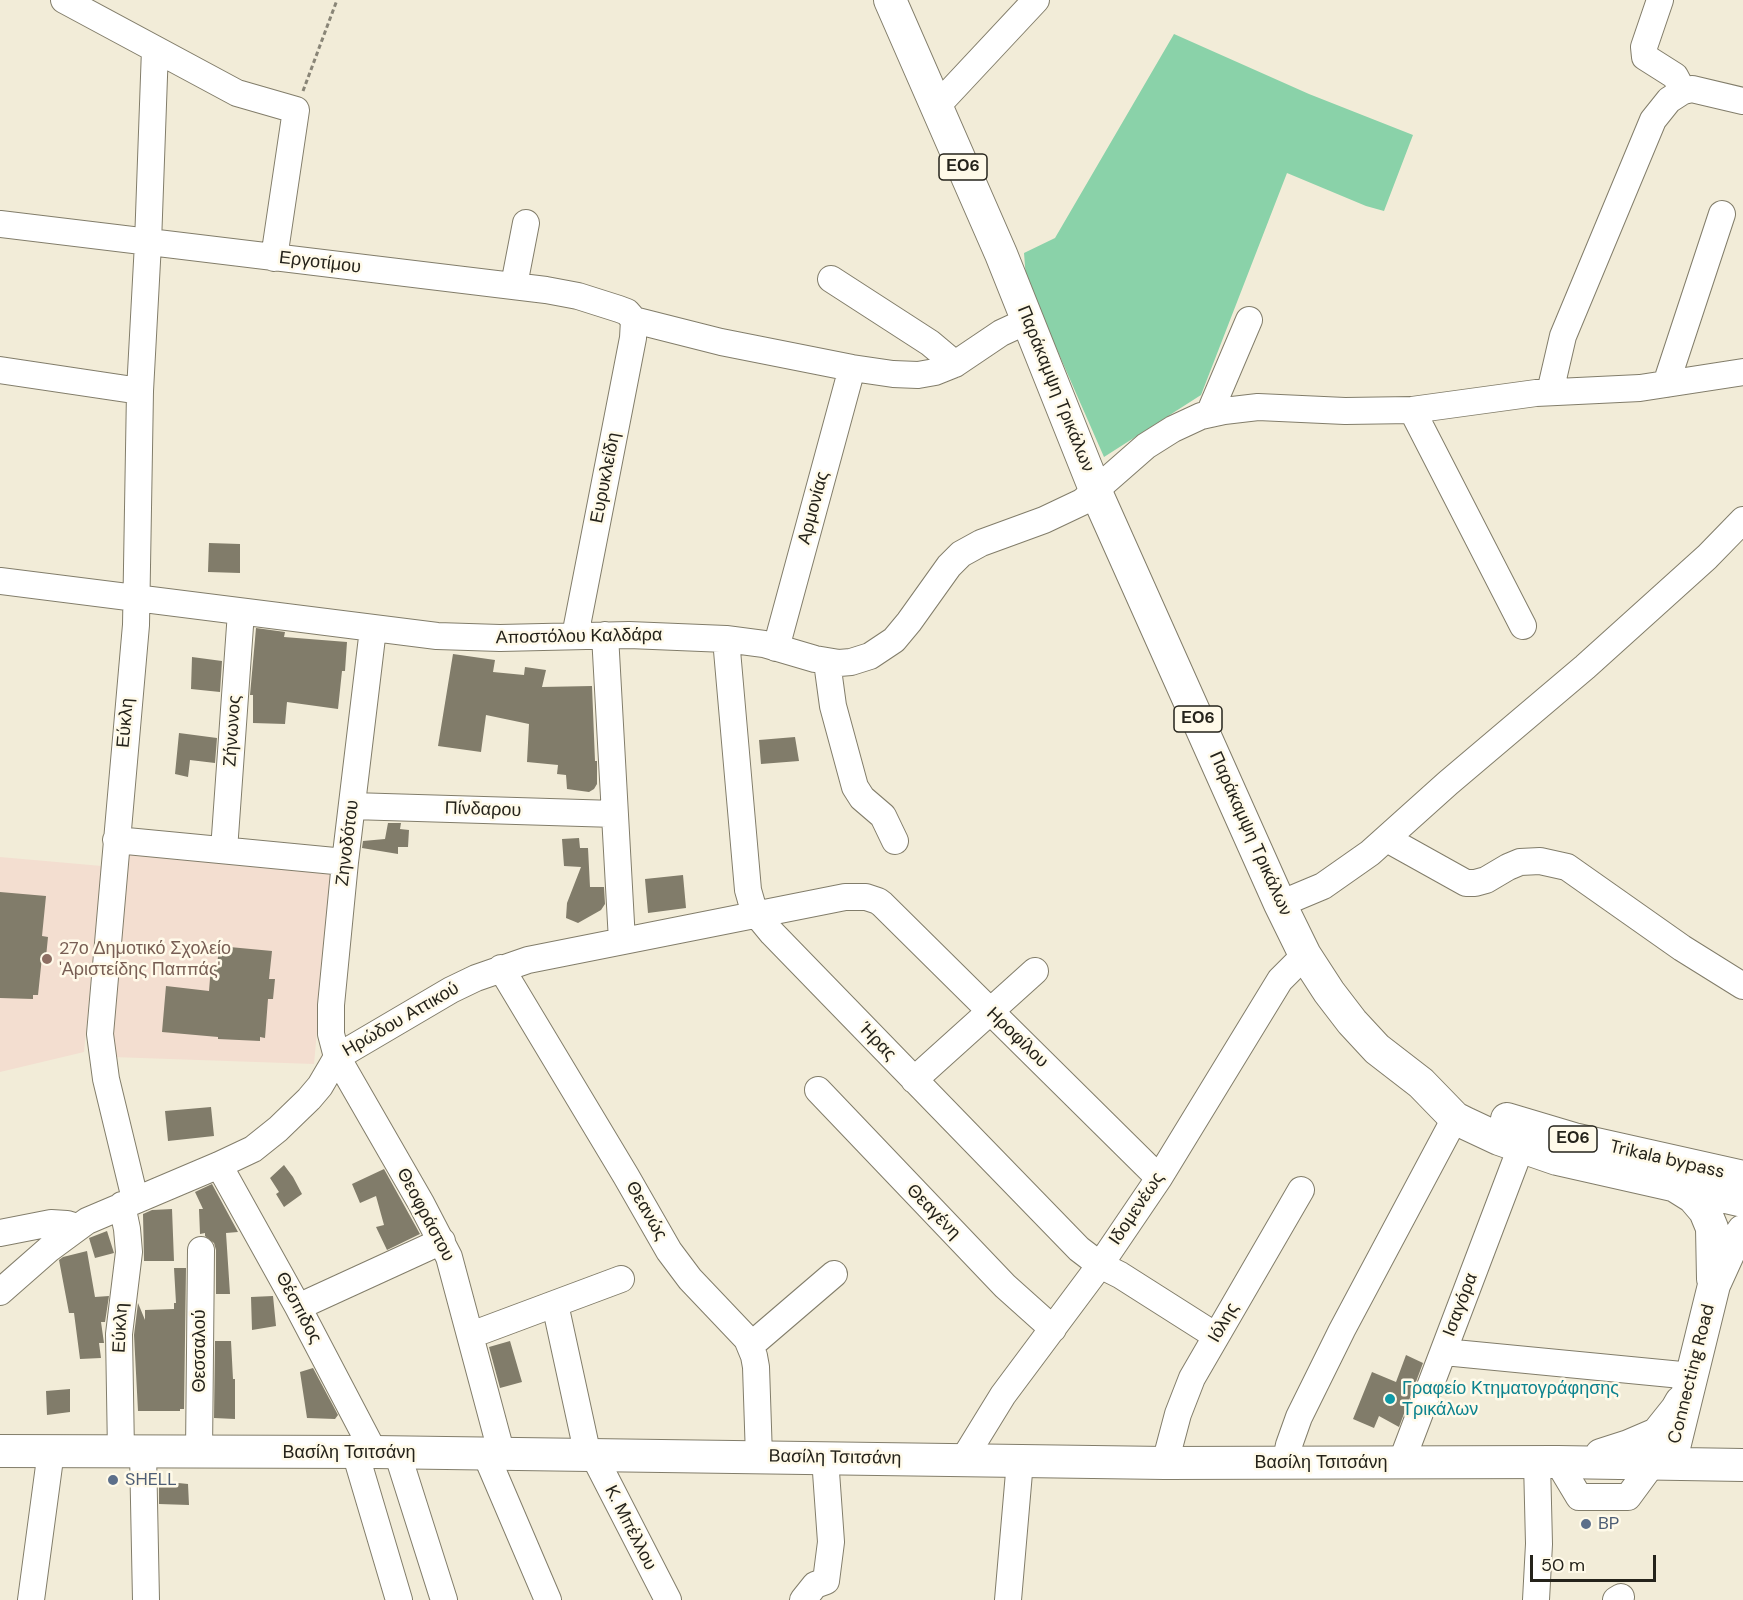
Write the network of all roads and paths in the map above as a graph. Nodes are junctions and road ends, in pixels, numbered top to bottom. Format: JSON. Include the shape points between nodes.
{"nodes":[{"id":1,"x":64,"y":0,"type":"edge"},
{"id":2,"x":337,"y":0,"type":"edge"},
{"id":3,"x":890,"y":0,"type":"edge"},
{"id":4,"x":1035,"y":0,"type":"edge"},
{"id":5,"x":1660,"y":0,"type":"edge"},
{"id":6,"x":155,"y":49,"type":"junction"},
{"id":7,"x":1683,"y":91,"type":"junction"},
{"id":8,"x":1743,"y":101,"type":"edge"},
{"id":9,"x":936,"y":107,"type":"junction"},
{"id":10,"x":296,"y":110,"type":"junction"},
{"id":11,"x":1722,"y":214,"type":"dead end"},
{"id":12,"x":526,"y":223,"type":"dead end"},
{"id":13,"x":0,"y":224,"type":"edge"},
{"id":14,"x":148,"y":243,"type":"junction"},
{"id":15,"x":274,"y":258,"type":"junction"},
{"id":16,"x":831,"y":279,"type":"dead end"},
{"id":17,"x":514,"y":285,"type":"junction"},
{"id":18,"x":634,"y":320,"type":"junction"},
{"id":19,"x":1249,"y":320,"type":"dead end"},
{"id":20,"x":1028,"y":321,"type":"junction"},
{"id":21,"x":955,"y":364,"type":"junction"},
{"id":22,"x":852,"y":368,"type":"junction"},
{"id":23,"x":0,"y":370,"type":"edge"},
{"id":24,"x":1743,"y":372,"type":"edge"},
{"id":25,"x":1666,"y":384,"type":"junction"},
{"id":26,"x":140,"y":391,"type":"junction"},
{"id":27,"x":1550,"y":392,"type":"junction"},
{"id":28,"x":1412,"y":410,"type":"junction"},
{"id":29,"x":1209,"y":414,"type":"junction"},
{"id":30,"x":1096,"y":492,"type":"junction"},
{"id":31,"x":1743,"y":520,"type":"edge"},
{"id":32,"x":0,"y":581,"type":"edge"},
{"id":33,"x":136,"y":599,"type":"junction"},
{"id":34,"x":241,"y":612,"type":"junction"},
{"id":35,"x":1523,"y":626,"type":"dead end"},
{"id":36,"x":373,"y":629,"type":"junction"},
{"id":37,"x":605,"y":635,"type":"junction"},
{"id":38,"x":575,"y":636,"type":"junction"},
{"id":39,"x":726,"y":639,"type":"junction"},
{"id":40,"x":776,"y":648,"type":"junction"},
{"id":41,"x":827,"y":662,"type":"junction"},
{"id":42,"x":352,"y":806,"type":"junction"},
{"id":43,"x":615,"y":814,"type":"junction"},
{"id":44,"x":116,"y":840,"type":"junction"},
{"id":45,"x":1386,"y":840,"type":"junction"},
{"id":46,"x":895,"y":841,"type":"dead end"},
{"id":47,"x":224,"y":850,"type":"junction"},
{"id":48,"x":345,"y":862,"type":"junction"},
{"id":49,"x":874,"y":899,"type":"joint"},
{"id":50,"x":1280,"y":904,"type":"junction"},
{"id":51,"x":758,"y":916,"type":"junction"},
{"id":52,"x":622,"y":941,"type":"junction"},
{"id":53,"x":1305,"y":955,"type":"junction"},
{"id":54,"x":501,"y":968,"type":"junction"},
{"id":55,"x":1035,"y":970,"type":"dead end"},
{"id":56,"x":1743,"y":986,"type":"edge"},
{"id":57,"x":990,"y":1012,"type":"junction"},
{"id":58,"x":337,"y":1057,"type":"junction"},
{"id":59,"x":914,"y":1080,"type":"junction"},
{"id":60,"x":1421,"y":1083,"type":"junction"},
{"id":61,"x":818,"y":1090,"type":"dead end"},
{"id":62,"x":1455,"y":1118,"type":"junction"},
{"id":63,"x":1521,"y":1147,"type":"junction"},
{"id":64,"x":219,"y":1166,"type":"junction"},
{"id":65,"x":1159,"y":1178,"type":"junction"},
{"id":66,"x":1677,"y":1187,"type":"junction"},
{"id":67,"x":1301,"y":1190,"type":"dead end"},
{"id":68,"x":1737,"y":1190,"type":"edge"},
{"id":69,"x":128,"y":1202,"type":"junction"},
{"id":70,"x":77,"y":1227,"type":"junction"},
{"id":71,"x":0,"y":1233,"type":"edge"},
{"id":72,"x":442,"y":1241,"type":"junction"},
{"id":73,"x":1728,"y":1243,"type":"edge"},
{"id":74,"x":201,"y":1250,"type":"dead end"},
{"id":75,"x":1100,"y":1265,"type":"junction"},
{"id":76,"x":834,"y":1274,"type":"dead end"},
{"id":77,"x":621,"y":1279,"type":"dead end"},
{"id":78,"x":0,"y":1292,"type":"edge"},
{"id":79,"x":555,"y":1304,"type":"junction"},
{"id":80,"x":298,"y":1307,"type":"junction"},
{"id":81,"x":1053,"y":1329,"type":"junction"},
{"id":82,"x":471,"y":1335,"type":"junction"},
{"id":83,"x":1216,"y":1336,"type":"junction"},
{"id":84,"x":750,"y":1346,"type":"junction"},
{"id":85,"x":1444,"y":1352,"type":"junction"},
{"id":86,"x":1692,"y":1376,"type":"junction"},
{"id":87,"x":0,"y":1451,"type":"edge"},
{"id":88,"x":51,"y":1451,"type":"junction"},
{"id":89,"x":132,"y":1452,"type":"junction"},
{"id":90,"x":200,"y":1452,"type":"junction"},
{"id":91,"x":376,"y":1452,"type":"junction"},
{"id":92,"x":494,"y":1455,"type":"junction"},
{"id":93,"x":591,"y":1456,"type":"junction"},
{"id":94,"x":759,"y":1457,"type":"junction"},
{"id":95,"x":1743,"y":1457,"type":"edge"},
{"id":96,"x":825,"y":1458,"type":"junction"},
{"id":97,"x":963,"y":1460,"type":"junction"},
{"id":98,"x":1020,"y":1461,"type":"junction"},
{"id":99,"x":1548,"y":1462,"type":"junction"},
{"id":100,"x":1165,"y":1463,"type":"junction"},
{"id":101,"x":1401,"y":1463,"type":"junction"},
{"id":102,"x":1285,"y":1464,"type":"junction"},
{"id":103,"x":1661,"y":1464,"type":"junction"},
{"id":104,"x":1743,"y":1464,"type":"edge"},
{"id":105,"x":831,"y":1590,"type":"edge"},
{"id":106,"x":30,"y":1600,"type":"edge"},
{"id":107,"x":146,"y":1600,"type":"edge"},
{"id":108,"x":399,"y":1600,"type":"edge"},
{"id":109,"x":444,"y":1600,"type":"edge"},
{"id":110,"x":548,"y":1600,"type":"edge"},
{"id":111,"x":668,"y":1600,"type":"edge"},
{"id":112,"x":803,"y":1600,"type":"edge"},
{"id":113,"x":1008,"y":1600,"type":"edge"},
{"id":114,"x":1536,"y":1600,"type":"edge"}],
"edges":[{"from":1,"to":6,"type":"street"},
{"from":2,"to":10,"type":"path"},
{"from":3,"to":9,"type":"main road","name":"Παράκαμψη Τρικάλων","number":"ΕΟ6"},
{"from":4,"to":9,"type":"street"},
{"from":5,"to":7,"type":"street","via":[[1644,47],[1646,57],[1675,76]]},
{"from":6,"to":10,"type":"street","via":[[237,93]]},
{"from":6,"to":14,"type":"street","name":"Εύκλη"},
{"from":7,"to":8,"type":"street","via":[[1692,89]]},
{"from":7,"to":27,"type":"street","via":[[1662,108],[1648,131],[1563,336]]},
{"from":9,"to":20,"type":"main road","name":"Παράκαμψη Τρικάλων","number":"ΕΟ6"},
{"from":10,"to":15,"type":"street"},
{"from":11,"to":25,"type":"street"},
{"from":12,"to":17,"type":"street"},
{"from":13,"to":14,"type":"street","name":"Εργοτίμου"},
{"from":14,"to":15,"type":"street","name":"Εργοτίμου"},
{"from":14,"to":26,"type":"street","name":"Εύκλη"},
{"from":15,"to":17,"type":"street","name":"Εργοτίμου"},
{"from":16,"to":21,"type":"street","via":[[930,343]]},
{"from":17,"to":18,"type":"street","name":"Εργοτίμου","via":[[596,301],[627,312]]},
{"from":18,"to":22,"type":"street","name":"Εργοτίμου"},
{"from":18,"to":38,"type":"street","name":"Ευρυκλείδη"},
{"from":19,"to":29,"type":"street"},
{"from":20,"to":21,"type":"street","name":"Εργοτίμου","via":[[1001,333]]},
{"from":20,"to":30,"type":"main road","name":"Παράκαμψη Τρικάλων","number":"ΕΟ6"},
{"from":21,"to":22,"type":"street","name":"Εργοτίμου","via":[[918,375]]},
{"from":22,"to":40,"type":"street","name":"Αρμονίας"},
{"from":23,"to":26,"type":"street"},
{"from":24,"to":25,"type":"street","name":"Αποστόλου Καλδάρα"},
{"from":25,"to":27,"type":"street","name":"Αποστόλου Καλδάρα"},
{"from":26,"to":33,"type":"street","name":"Εύκλη"},
{"from":27,"to":28,"type":"street","name":"Αποστόλου Καλδάρα"},
{"from":28,"to":29,"type":"street","name":"Αποστόλου Καλδάρα","via":[[1258,407]]},
{"from":28,"to":35,"type":"street"},
{"from":29,"to":30,"type":"street","name":"Αποστόλου Καλδάρα","via":[[1159,437]]},
{"from":30,"to":41,"type":"street","name":"Αποστόλου Καλδάρα","via":[[1061,513],[961,554],[886,646],[861,659]]},
{"from":30,"to":50,"type":"main road","name":"Παράκαμψη Τρικάλων","number":"ΕΟ6"},
{"from":31,"to":45,"type":"street","via":[[1585,667]]},
{"from":32,"to":33,"type":"street","name":"Αποστόλου Καλδάρα"},
{"from":33,"to":34,"type":"street","name":"Αποστόλου Καλδάρα"},
{"from":33,"to":44,"type":"street","name":"Εύκλη"},
{"from":34,"to":36,"type":"street","name":"Αποστόλου Καλδάρα"},
{"from":34,"to":47,"type":"street","name":"Ζήνωνος"},
{"from":36,"to":38,"type":"street","name":"Αποστόλου Καλδάρα","via":[[460,638]]},
{"from":36,"to":42,"type":"street","name":"Ζηνοδότου"},
{"from":37,"to":38,"type":"street","name":"Αποστόλου Καλδάρα"},
{"from":37,"to":39,"type":"street","name":"Αποστόλου Καλδάρα"},
{"from":37,"to":43,"type":"street"},
{"from":39,"to":40,"type":"street","name":"Αποστόλου Καλδάρα"},
{"from":39,"to":51,"type":"street","name":"Ήρας","via":[[748,890]]},
{"from":40,"to":41,"type":"street","name":"Αποστόλου Καλδάρα"},
{"from":41,"to":46,"type":"street","via":[[833,706],[855,787],[883,816]]},
{"from":42,"to":43,"type":"street","name":"Πίνδαρου"},
{"from":42,"to":48,"type":"street","name":"Ζηνοδότου"},
{"from":43,"to":52,"type":"street"},
{"from":44,"to":47,"type":"street"},
{"from":44,"to":69,"type":"street","name":"Εύκλη","via":[[100,1034]]},
{"from":45,"to":50,"type":"street","via":[[1323,886]]},
{"from":45,"to":56,"type":"street","via":[[1466,883],[1486,880],[1520,862],[1540,861],[1567,867]]},
{"from":47,"to":48,"type":"street"},
{"from":48,"to":58,"type":"street","name":"Ζηνοδότου","via":[[331,1005],[331,1034]]},
{"from":49,"to":51,"type":"street","name":"Ηρώδου Αττικού","via":[[845,897]]},
{"from":49,"to":57,"type":"street","name":"Ηροφίλου"},
{"from":50,"to":53,"type":"main road","name":"Παράκαμψη Τρικάλων","number":"ΕΟ6"},
{"from":51,"to":52,"type":"street","name":"Ηρώδου Αττικού"},
{"from":51,"to":59,"type":"street","name":"Ήρας"},
{"from":52,"to":54,"type":"street","name":"Ηρώδου Αττικού"},
{"from":53,"to":60,"type":"main road","name":"Παράκαμψη Τρικάλων","number":"ΕΟ6","via":[[1352,1022]]},
{"from":53,"to":65,"type":"street","name":"Ιδομενέως","via":[[1288,970],[1268,999]]},
{"from":54,"to":58,"type":"street","name":"Ηρώδου Αττικού","via":[[451,990]]},
{"from":54,"to":84,"type":"street","name":"Θεανώς","via":[[669,1251]]},
{"from":55,"to":57,"type":"street"},
{"from":57,"to":59,"type":"street"},
{"from":57,"to":65,"type":"street","name":"Ηροφίλου"},
{"from":58,"to":64,"type":"street","name":"Ηρώδου Αττικού","via":[[320,1086],[278,1129],[243,1155]]},
{"from":58,"to":72,"type":"street","name":"Θεοφράστου"},
{"from":59,"to":75,"type":"street","name":"Ήρας","via":[[1065,1236]]},
{"from":60,"to":62,"type":"main road","name":"Παράκαμψη Τρικάλων","number":"ΕΟ6"},
{"from":60,"to":68,"type":"main road","name":"Trikala bypass","number":"ΕΟ6","via":[[1508,1120]]},
{"from":61,"to":81,"type":"street","name":"Θεαγένη","via":[[1005,1286]]},
{"from":62,"to":63,"type":"main road","name":"Παράκαμψη Τρικάλων","number":"ΕΟ6"},
{"from":62,"to":102,"type":"street","via":[[1341,1330],[1299,1417]]},
{"from":63,"to":66,"type":"main road","name":"Παράκαμψη Τρικάλων","number":"ΕΟ6"},
{"from":63,"to":85,"type":"street","name":"Ισαγόρα"},
{"from":64,"to":69,"type":"street","name":"Ηρώδου Αττικού"},
{"from":64,"to":80,"type":"street","name":"Θέσπιδος"},
{"from":65,"to":75,"type":"street","name":"Ιδομενέως"},
{"from":66,"to":68,"type":"main road","name":"Παράκαμψη Τρικάλων","number":"ΕΟ6"},
{"from":66,"to":73,"type":"main road","via":[[1693,1197],[1712,1228]]},
{"from":67,"to":83,"type":"street","name":"Ιόλης"},
{"from":68,"to":73,"type":"main road","name":"Connecting Road"},
{"from":69,"to":70,"type":"street","name":"Ηρώδου Αττικού"},
{"from":69,"to":89,"type":"street","name":"Εύκλη","via":[[129,1252],[119,1334]]},
{"from":70,"to":71,"type":"street","via":[[51,1223]]},
{"from":70,"to":78,"type":"street","name":"Ηρώδου Αττικού"},
{"from":72,"to":80,"type":"street"},
{"from":72,"to":82,"type":"street","name":"Θεοφράστου"},
{"from":73,"to":86,"type":"main road","name":"Connecting Road"},
{"from":74,"to":90,"type":"street","name":"Θεσσαλού"},
{"from":75,"to":81,"type":"street","name":"Ιδομενέως"},
{"from":75,"to":83,"type":"street","name":"Ήρας"},
{"from":76,"to":84,"type":"street"},
{"from":77,"to":79,"type":"street"},
{"from":79,"to":82,"type":"street"},
{"from":79,"to":93,"type":"street","name":"Κ. Μπέλλου"},
{"from":80,"to":91,"type":"street","name":"Θέσπιδος"},
{"from":81,"to":97,"type":"street","name":"Ιδομενέως","via":[[1003,1395]]},
{"from":82,"to":92,"type":"street","name":"Θεοφράστου"},
{"from":83,"to":100,"type":"street","name":"Ιόλης","via":[[1181,1404]]},
{"from":84,"to":94,"type":"street","name":"Θεανώς","via":[[756,1367]]},
{"from":85,"to":86,"type":"street"},
{"from":85,"to":101,"type":"street","name":"Ισαγόρα"},
{"from":86,"to":95,"type":"main road","via":[[1688,1426],[1695,1438]]},
{"from":86,"to":99,"type":"main road","via":[[1677,1409],[1657,1434],[1602,1455]]},
{"from":86,"to":103,"type":"main road","name":"Connecting Road"},
{"from":87,"to":88,"type":"main road","name":"Βασίλη Τσιτσάνη"},
{"from":88,"to":89,"type":"main road","name":"Βασίλη Τσιτσάνη"},
{"from":88,"to":106,"type":"street"},
{"from":89,"to":90,"type":"main road","name":"Βασίλη Τσιτσάνη"},
{"from":89,"to":107,"type":"street","name":"Εύκλη"},
{"from":90,"to":91,"type":"main road","name":"Βασίλη Τσιτσάνη"},
{"from":91,"to":92,"type":"main road","name":"Βασίλη Τσιτσάνη"},
{"from":91,"to":108,"type":"street"},
{"from":91,"to":109,"type":"street"},
{"from":92,"to":93,"type":"main road","name":"Βασίλη Τσιτσάνη"},
{"from":92,"to":110,"type":"street","name":"Θεοφράστου"},
{"from":93,"to":94,"type":"main road","name":"Βασίλη Τσιτσάνη"},
{"from":93,"to":111,"type":"street","name":"Κ. Μπέλλου"},
{"from":94,"to":96,"type":"main road","name":"Βασίλη Τσιτσάνη"},
{"from":96,"to":97,"type":"main road","name":"Βασίλη Τσιτσάνη"},
{"from":96,"to":105,"type":"street"},
{"from":97,"to":98,"type":"main road","name":"Βασίλη Τσιτσάνη"},
{"from":98,"to":100,"type":"main road","name":"Βασίλη Τσιτσάνη"},
{"from":98,"to":113,"type":"street"},
{"from":99,"to":101,"type":"main road","name":"Βασίλη Τσιτσάνη"},
{"from":99,"to":103,"type":"main road","name":"Βασίλη Τσιτσάνη"},
{"from":99,"to":114,"type":"street"},
{"from":100,"to":102,"type":"main road","name":"Βασίλη Τσιτσάνη"},
{"from":101,"to":102,"type":"main road","name":"Βασίλη Τσιτσάνη"},
{"from":103,"to":104,"type":"main road","name":"Βασίλη Τσιτσάνη"},
{"from":105,"to":112,"type":"street","via":[[815,1585]]}]}
